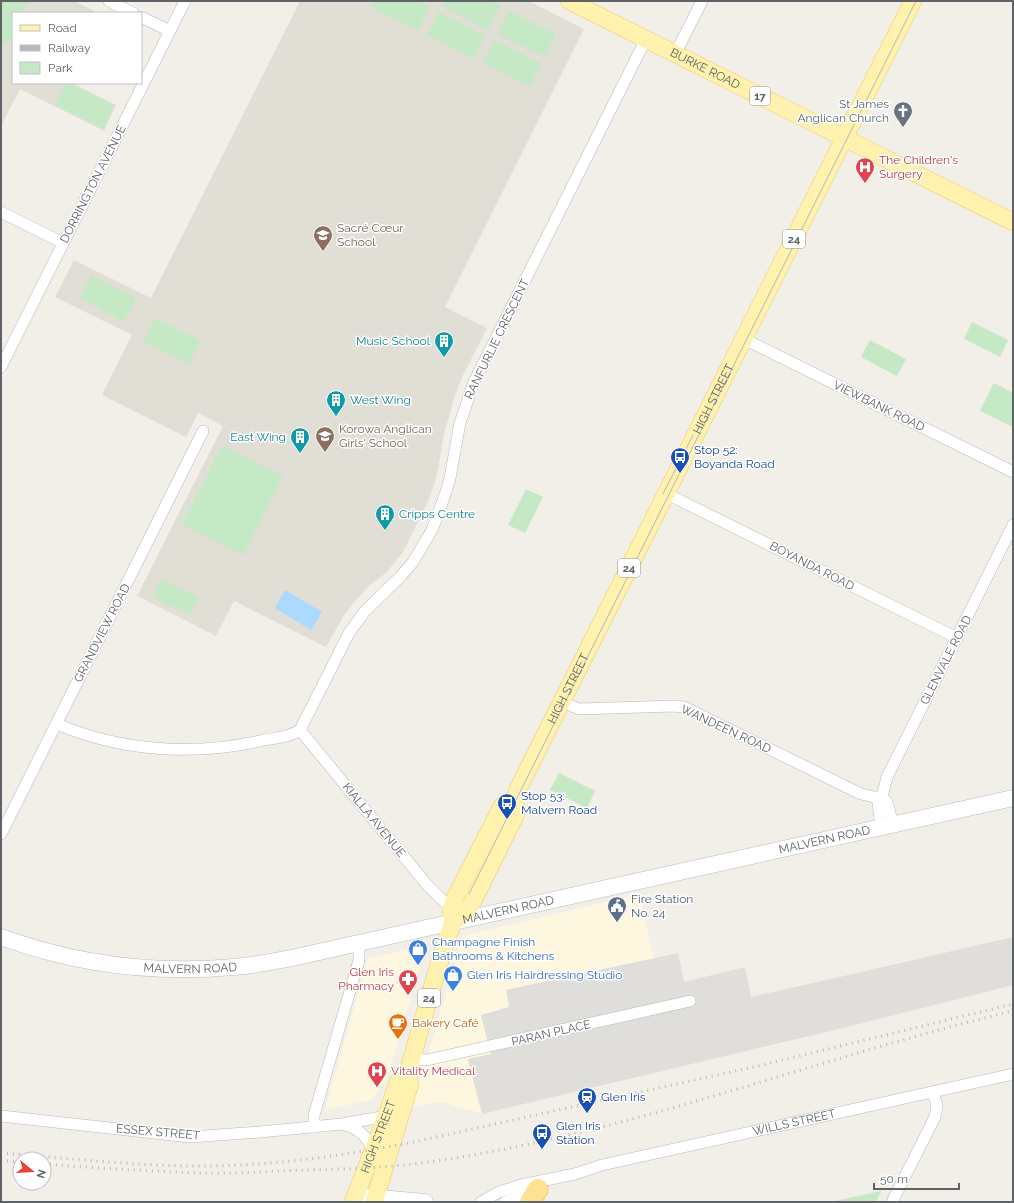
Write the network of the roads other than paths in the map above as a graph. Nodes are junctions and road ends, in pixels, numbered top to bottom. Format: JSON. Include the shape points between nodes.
{"nodes":[{"id":1,"x":109,"y":1,"type":"edge"},
{"id":2,"x":185,"y":1,"type":"edge"},
{"id":3,"x":569,"y":1,"type":"edge"},
{"id":4,"x":702,"y":1,"type":"edge"},
{"id":5,"x":913,"y":1,"type":"edge"},
{"id":6,"x":131,"y":12,"type":"edge"},
{"id":7,"x":142,"y":17,"type":"edge"},
{"id":8,"x":170,"y":31,"type":"junction"},
{"id":9,"x":646,"y":40,"type":"junction"},
{"id":10,"x":675,"y":54,"type":"junction"},
{"id":11,"x":844,"y":138,"type":"junction"},
{"id":12,"x":1,"y":212,"type":"edge"},
{"id":13,"x":1013,"y":222,"type":"edge"},
{"id":14,"x":63,"y":243,"type":"junction"},
{"id":15,"x":744,"y":339,"type":"junction"},
{"id":16,"x":1,"y":367,"type":"edge"},
{"id":17,"x":203,"y":431,"type":"dead end"},
{"id":18,"x":1013,"y":472,"type":"edge"},
{"id":19,"x":667,"y":494,"type":"junction"},
{"id":20,"x":1013,"y":525,"type":"edge"},
{"id":21,"x":957,"y":638,"type":"junction"},
{"id":22,"x":562,"y":702,"type":"junction"},
{"id":23,"x":57,"y":724,"type":"junction"},
{"id":24,"x":300,"y":730,"type":"junction"},
{"id":25,"x":882,"y":797,"type":"junction"},
{"id":26,"x":1013,"y":798,"type":"edge"},
{"id":27,"x":887,"y":825,"type":"junction"},
{"id":28,"x":1,"y":834,"type":"edge"},
{"id":29,"x":452,"y":915,"type":"junction"},
{"id":30,"x":1,"y":936,"type":"edge"},
{"id":31,"x":359,"y":943,"type":"junction"},
{"id":32,"x":690,"y":1001,"type":"dead end"},
{"id":33,"x":412,"y":1059,"type":"junction"},
{"id":34,"x":1013,"y":1074,"type":"edge"},
{"id":35,"x":407,"y":1075,"type":"junction"},
{"id":36,"x":933,"y":1092,"type":"junction"},
{"id":37,"x":1,"y":1116,"type":"edge"},
{"id":38,"x":387,"y":1116,"type":"junction"},
{"id":39,"x":342,"y":1124,"type":"junction"},
{"id":40,"x":314,"y":1127,"type":"junction"},
{"id":41,"x":373,"y":1148,"type":"junction"},
{"id":42,"x":575,"y":1174,"type":"junction"},
{"id":43,"x":534,"y":1196,"type":"edge"},
{"id":44,"x":354,"y":1199,"type":"edge"},
{"id":45,"x":375,"y":1200,"type":"edge"},
{"id":46,"x":893,"y":1200,"type":"dead end"},
{"id":47,"x":426,"y":1202,"type":"edge"},
{"id":48,"x":481,"y":1202,"type":"edge"},
{"id":49,"x":505,"y":1202,"type":"edge"}],
"edges":[{"from":1,"to":6,"type":"street"},
{"from":2,"to":8,"type":"street","name":"DORRINGTON AVENUE"},
{"from":3,"to":9,"type":"main road","name":"BURKE ROAD","number":"17"},
{"from":4,"to":10,"type":"street"},
{"from":5,"to":11,"type":"main road","name":"HIGH STREET","number":"24"},
{"from":7,"to":8,"type":"street"},
{"from":8,"to":14,"type":"street","name":"DORRINGTON AVENUE"},
{"from":9,"to":10,"type":"main road","name":"BURKE ROAD","number":"17"},
{"from":9,"to":24,"type":"street","name":"RANFURLIE CRESCENT","via":[[474,382],[460,423],[452,472],[432,530],[413,562],[365,611],[353,627]]},
{"from":10,"to":11,"type":"main road","name":"BURKE ROAD","number":"17"},
{"from":11,"to":13,"type":"main road","name":"BURKE ROAD","number":"17"},
{"from":11,"to":15,"type":"main road","name":"HIGH STREET","number":"24"},
{"from":12,"to":14,"type":"street"},
{"from":14,"to":16,"type":"street","name":"DORRINGTON AVENUE"},
{"from":15,"to":18,"type":"street","name":"VIEWBANK ROAD"},
{"from":15,"to":19,"type":"main road","name":"HIGH STREET","number":"24"},
{"from":17,"to":23,"type":"street","name":"GRANDVIEW ROAD"},
{"from":19,"to":21,"type":"street","name":"BOYANDA ROAD"},
{"from":19,"to":22,"type":"main road","name":"HIGH STREET","number":"24"},
{"from":20,"to":21,"type":"street","name":"GLENVALE ROAD"},
{"from":21,"to":25,"type":"street","name":"GLENVALE ROAD","via":[[887,777]]},
{"from":22,"to":25,"type":"street","name":"WANDEEN ROAD","via":[[579,709],[684,707],[861,794],[874,798]]},
{"from":22,"to":29,"type":"main road","name":"HIGH STREET","number":"24","via":[[515,798],[516,814],[471,905],[465,914]]},
{"from":23,"to":24,"type":"street","via":[[113,742],[181,750],[245,745]]},
{"from":23,"to":28,"type":"street","name":"GRANDVIEW ROAD"},
{"from":24,"to":29,"type":"street","name":"KIALLA AVENUE"},
{"from":25,"to":27,"type":"street","via":[[887,802]]},
{"from":26,"to":27,"type":"main road","name":"MALVERN ROAD"},
{"from":27,"to":29,"type":"main road","name":"MALVERN ROAD"},
{"from":29,"to":31,"type":"main road","name":"MALVERN ROAD"},
{"from":29,"to":33,"type":"main road","name":"HIGH STREET","number":"24"},
{"from":30,"to":31,"type":"main road","name":"MALVERN ROAD","via":[[49,952],[102,963],[186,970],[263,963]]},
{"from":31,"to":40,"type":"street","via":[[359,960],[314,1115]]},
{"from":32,"to":33,"type":"street","name":"PARAN PLACE","via":[[427,1060]]},
{"from":33,"to":35,"type":"main road","name":"HIGH STREET","number":"24"},
{"from":34,"to":36,"type":"street","name":"WILLS STREET"},
{"from":35,"to":38,"type":"main road","name":"HIGH STREET","number":"24","via":[[398,1082]]},
{"from":35,"to":45,"type":"main road","name":"HIGH STREET","number":"24","via":[[410,1084]]},
{"from":36,"to":42,"type":"street","name":"WILLS STREET","via":[[611,1163]]},
{"from":36,"to":46,"type":"street","via":[[937,1106],[935,1117]]},
{"from":37,"to":40,"type":"street","name":"ESSEX STREET","via":[[190,1136]]},
{"from":38,"to":39,"type":"street","name":"ESSEX STREET"},
{"from":38,"to":41,"type":"main road","name":"HIGH STREET","number":"24"},
{"from":39,"to":40,"type":"street","name":"ESSEX STREET"},
{"from":39,"to":41,"type":"street","name":"ESSEX STREET","via":[[360,1131]]},
{"from":41,"to":44,"type":"main road","name":"HIGH STREET","number":"24"},
{"from":42,"to":43,"type":"street","name":"WILLS STREET"},
{"from":42,"to":48,"type":"street","name":"WILLS STREET","via":[[521,1185],[499,1192]]},
{"from":43,"to":49,"type":"street","name":"WILLS STREET"},
{"from":44,"to":45,"type":"main road"},
{"from":45,"to":47,"type":"main road"}]}
